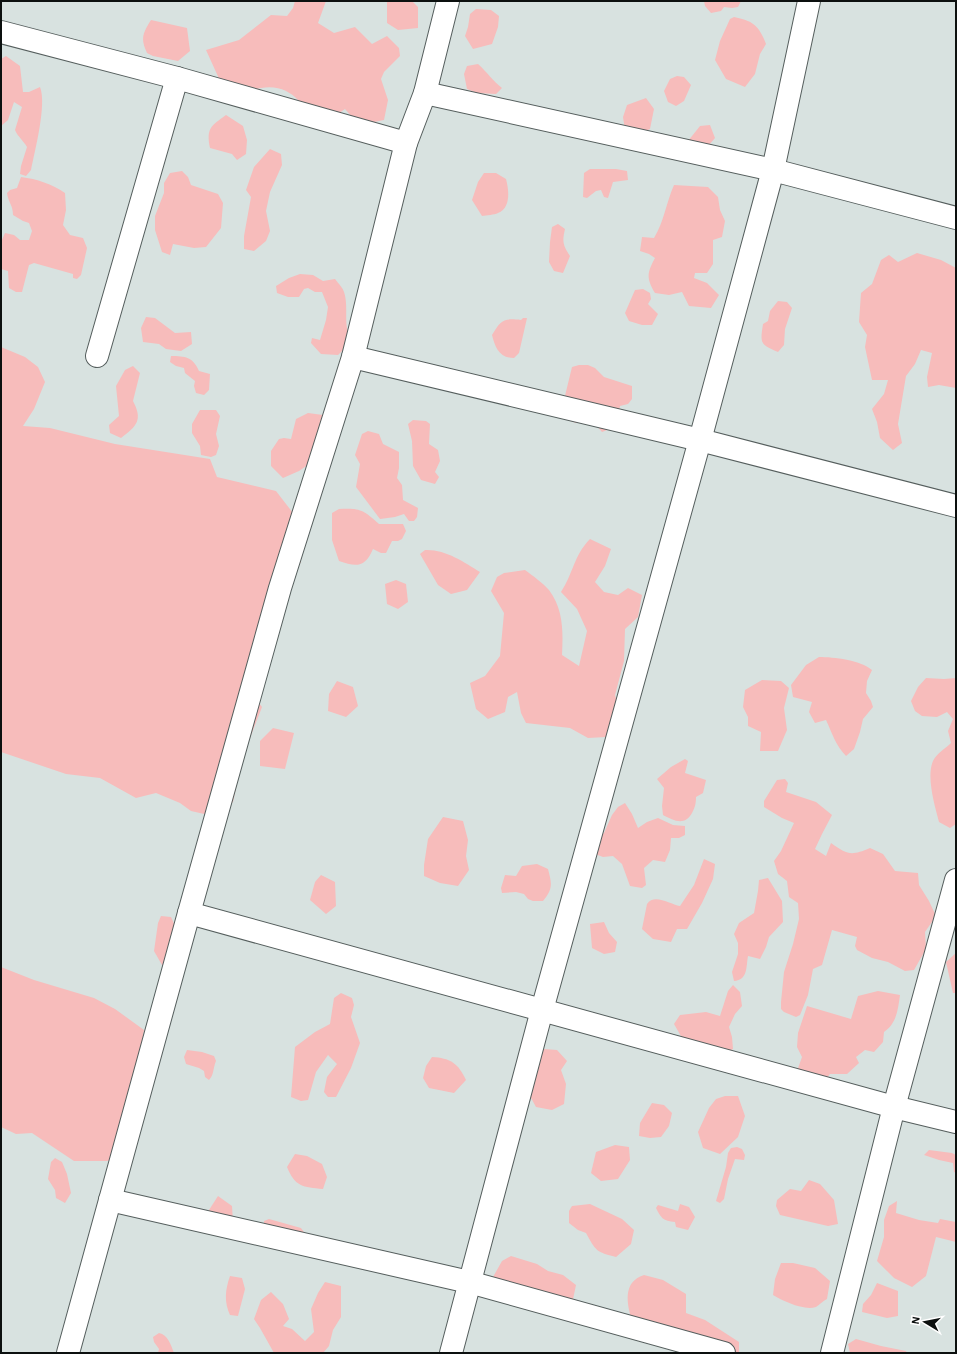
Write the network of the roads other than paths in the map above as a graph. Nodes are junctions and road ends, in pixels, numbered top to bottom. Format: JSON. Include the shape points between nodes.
{"nodes":[{"id":1,"x":448,"y":1,"type":"edge"},
{"id":2,"x":809,"y":1,"type":"edge"},
{"id":3,"x":1,"y":32,"type":"edge"},
{"id":4,"x":177,"y":78,"type":"junction"},
{"id":5,"x":425,"y":93,"type":"junction"},
{"id":6,"x":406,"y":143,"type":"junction"},
{"id":7,"x":772,"y":170,"type":"junction"},
{"id":8,"x":956,"y":218,"type":"edge"},
{"id":9,"x":98,"y":356,"type":"dead end"},
{"id":10,"x":353,"y":357,"type":"junction"},
{"id":11,"x":700,"y":440,"type":"junction"},
{"id":12,"x":956,"y":506,"type":"edge"},
{"id":13,"x":956,"y":880,"type":"edge"},
{"id":14,"x":189,"y":913,"type":"junction"},
{"id":15,"x":542,"y":1010,"type":"junction"},
{"id":16,"x":894,"y":1107,"type":"junction"},
{"id":17,"x":956,"y":1122,"type":"edge"},
{"id":18,"x":110,"y":1200,"type":"junction"},
{"id":19,"x":469,"y":1282,"type":"junction"},
{"id":20,"x":68,"y":1353,"type":"edge"},
{"id":21,"x":451,"y":1353,"type":"edge"},
{"id":22,"x":724,"y":1353,"type":"edge"},
{"id":23,"x":832,"y":1353,"type":"edge"}],
"edges":[{"from":1,"to":5,"type":"street"},
{"from":2,"to":7,"type":"street"},
{"from":3,"to":4,"type":"street"},
{"from":4,"to":6,"type":"street"},
{"from":4,"to":9,"type":"street"},
{"from":5,"to":6,"type":"street"},
{"from":5,"to":7,"type":"street"},
{"from":6,"to":10,"type":"street"},
{"from":7,"to":8,"type":"street"},
{"from":7,"to":11,"type":"street"},
{"from":10,"to":11,"type":"street"},
{"from":10,"to":14,"type":"street","via":[[280,588]]},
{"from":11,"to":12,"type":"street"},
{"from":11,"to":15,"type":"street"},
{"from":13,"to":16,"type":"street"},
{"from":14,"to":15,"type":"street"},
{"from":14,"to":18,"type":"street"},
{"from":15,"to":16,"type":"street"},
{"from":15,"to":19,"type":"street"},
{"from":16,"to":17,"type":"street"},
{"from":16,"to":23,"type":"street"},
{"from":18,"to":19,"type":"street"},
{"from":18,"to":20,"type":"street"},
{"from":19,"to":21,"type":"street"},
{"from":19,"to":22,"type":"street"}]}
